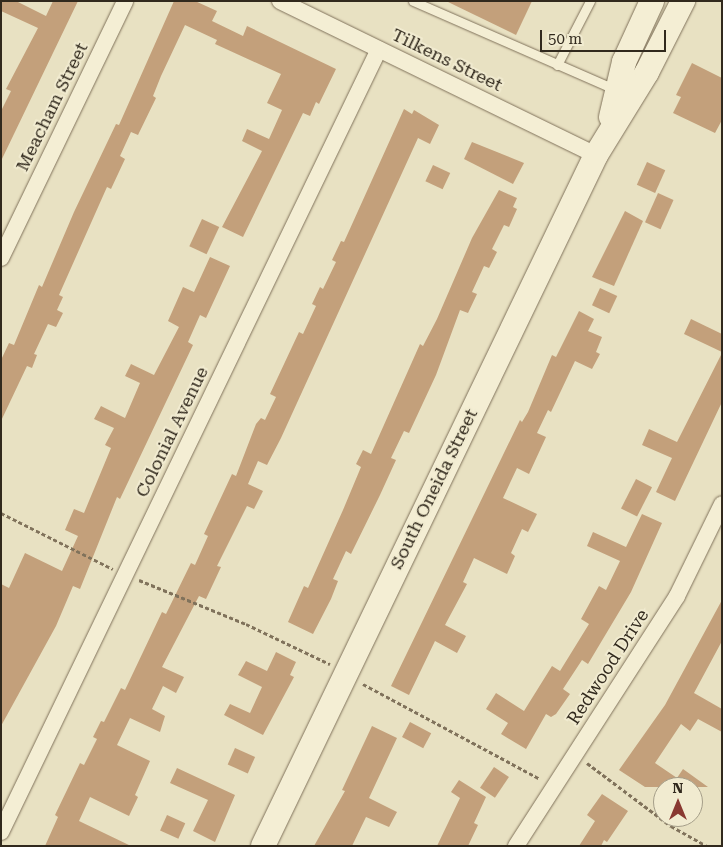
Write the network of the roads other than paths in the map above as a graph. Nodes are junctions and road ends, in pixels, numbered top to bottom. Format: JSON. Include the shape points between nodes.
{"nodes":[{"id":1,"x":125,"y":1,"type":"edge"},
{"id":2,"x":280,"y":1,"type":"edge"},
{"id":3,"x":413,"y":1,"type":"edge"},
{"id":4,"x":590,"y":1,"type":"edge"},
{"id":5,"x":652,"y":1,"type":"edge"},
{"id":6,"x":683,"y":1,"type":"edge"},
{"id":7,"x":379,"y":49,"type":"junction"},
{"id":8,"x":557,"y":65,"type":"junction"},
{"id":9,"x":617,"y":90,"type":"junction"},
{"id":10,"x":607,"y":133,"type":"junction"},
{"id":11,"x":596,"y":155,"type":"junction"},
{"id":12,"x":1,"y":258,"type":"edge"},
{"id":13,"x":722,"y":504,"type":"edge"},
{"id":14,"x":1,"y":832,"type":"edge"},
{"id":15,"x":263,"y":846,"type":"edge"},
{"id":16,"x":516,"y":846,"type":"edge"}],
"edges":[{"from":1,"to":12,"type":"street","name":"Meacham Street"},
{"from":2,"to":7,"type":"street","name":"Tilkens Street"},
{"from":3,"to":8,"type":"lane"},
{"from":4,"to":8,"type":"lane"},
{"from":5,"to":9,"type":"street","name":"South Oneida Street","via":[[624,62]]},
{"from":6,"to":10,"type":"street","name":"South Oneida Street","via":[[647,72]]},
{"from":7,"to":11,"type":"street","name":"Tilkens Street"},
{"from":7,"to":14,"type":"street","name":"Colonial Avenue"},
{"from":8,"to":9,"type":"lane"},
{"from":9,"to":10,"type":"street","name":"South Oneida Street"},
{"from":10,"to":11,"type":"street","name":"South Oneida Street"},
{"from":11,"to":15,"type":"street","name":"South Oneida Street"},
{"from":13,"to":16,"type":"street","name":"Redwood Drive","via":[[677,596]]}]}
